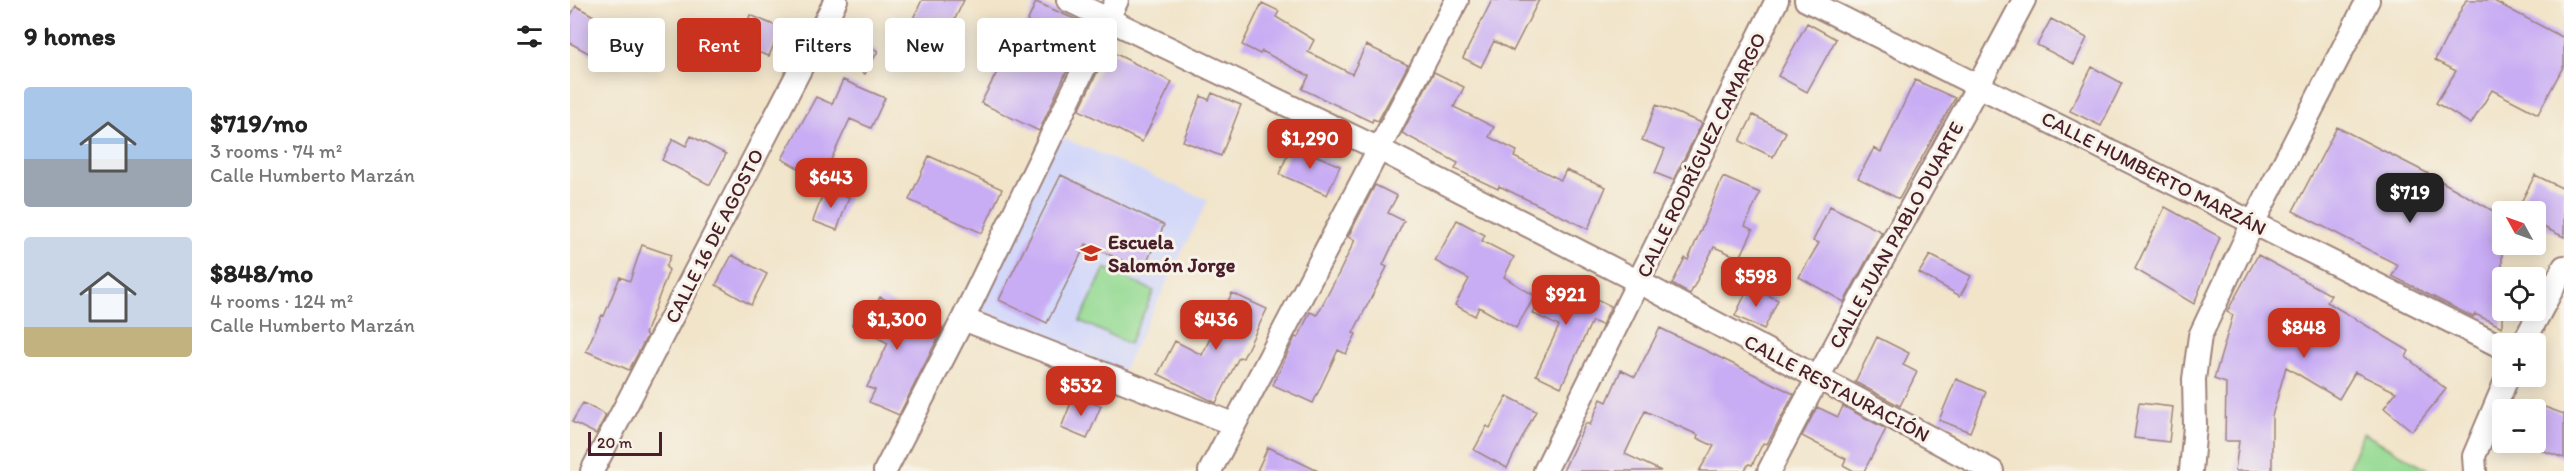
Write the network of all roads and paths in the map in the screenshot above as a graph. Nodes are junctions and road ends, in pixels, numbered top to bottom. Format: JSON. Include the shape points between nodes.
{"nodes":[{"id":1,"x":836,"y":0,"type":"edge"},
{"id":2,"x":1068,"y":0,"type":"edge"},
{"id":3,"x":1457,"y":0,"type":"edge"},
{"id":4,"x":1777,"y":0,"type":"edge"},
{"id":5,"x":1806,"y":0,"type":"edge"},
{"id":6,"x":2024,"y":0,"type":"edge"},
{"id":7,"x":2368,"y":0,"type":"edge"},
{"id":8,"x":1113,"y":9,"type":"edge"},
{"id":9,"x":1980,"y":84,"type":"junction"},
{"id":10,"x":1377,"y":148,"type":"junction"},
{"id":11,"x":2253,"y":223,"type":"junction"},
{"id":12,"x":2564,"y":267,"type":"edge"},
{"id":13,"x":1639,"y":282,"type":"junction"},
{"id":14,"x":963,"y":319,"type":"junction"},
{"id":15,"x":2529,"y":333,"type":"edge"},
{"id":16,"x":2492,"y":342,"type":"edge"},
{"id":17,"x":1817,"y":377,"type":"junction"},
{"id":18,"x":2503,"y":387,"type":"edge"},
{"id":19,"x":1233,"y":424,"type":"junction"},
{"id":20,"x":592,"y":471,"type":"edge"},
{"id":21,"x":885,"y":471,"type":"edge"},
{"id":22,"x":1210,"y":471,"type":"edge"},
{"id":23,"x":1545,"y":471,"type":"edge"},
{"id":24,"x":1769,"y":471,"type":"edge"},
{"id":25,"x":1992,"y":471,"type":"edge"},
{"id":26,"x":2192,"y":471,"type":"edge"},
{"id":27,"x":2475,"y":471,"type":"edge"}],
"edges":[{"from":1,"to":20,"type":"street","name":"CALLE 16 DE AGOSTO"},
{"from":2,"to":8,"type":"street","name":"CALLE RESTAURACIÓN"},
{"from":3,"to":10,"type":"street"},
{"from":4,"to":13,"type":"street","name":"CALLE RODRÍGUEZ CAMARGO"},
{"from":5,"to":9,"type":"street","name":"CALLE HUMBERTO MARZÁN"},
{"from":6,"to":9,"type":"street","name":"CALLE JUAN PABLO DUARTE"},
{"from":7,"to":11,"type":"street"},
{"from":8,"to":10,"type":"street","name":"CALLE RESTAURACIÓN"},
{"from":8,"to":14,"type":"street"},
{"from":9,"to":11,"type":"street","name":"CALLE HUMBERTO MARZÁN"},
{"from":9,"to":17,"type":"street","name":"CALLE JUAN PABLO DUARTE"},
{"from":10,"to":13,"type":"street","name":"CALLE RESTAURACIÓN"},
{"from":10,"to":19,"type":"street"},
{"from":11,"to":16,"type":"street","name":"CALLE HUMBERTO MARZÁN"},
{"from":11,"to":26,"type":"street","via":[[2200,336],[2194,379]]},
{"from":12,"to":15,"type":"street"},
{"from":13,"to":17,"type":"street","name":"CALLE RESTAURACIÓN"},
{"from":13,"to":23,"type":"street","name":"CALLE RODRÍGUEZ CAMARGO"},
{"from":14,"to":19,"type":"street"},
{"from":14,"to":21,"type":"street"},
{"from":17,"to":24,"type":"street","name":"CALLE JUAN PABLO DUARTE"},
{"from":17,"to":25,"type":"street","name":"CALLE RESTAURACIÓN"},
{"from":18,"to":27,"type":"street","via":[[2474,456]]},
{"from":19,"to":22,"type":"street"}]}
